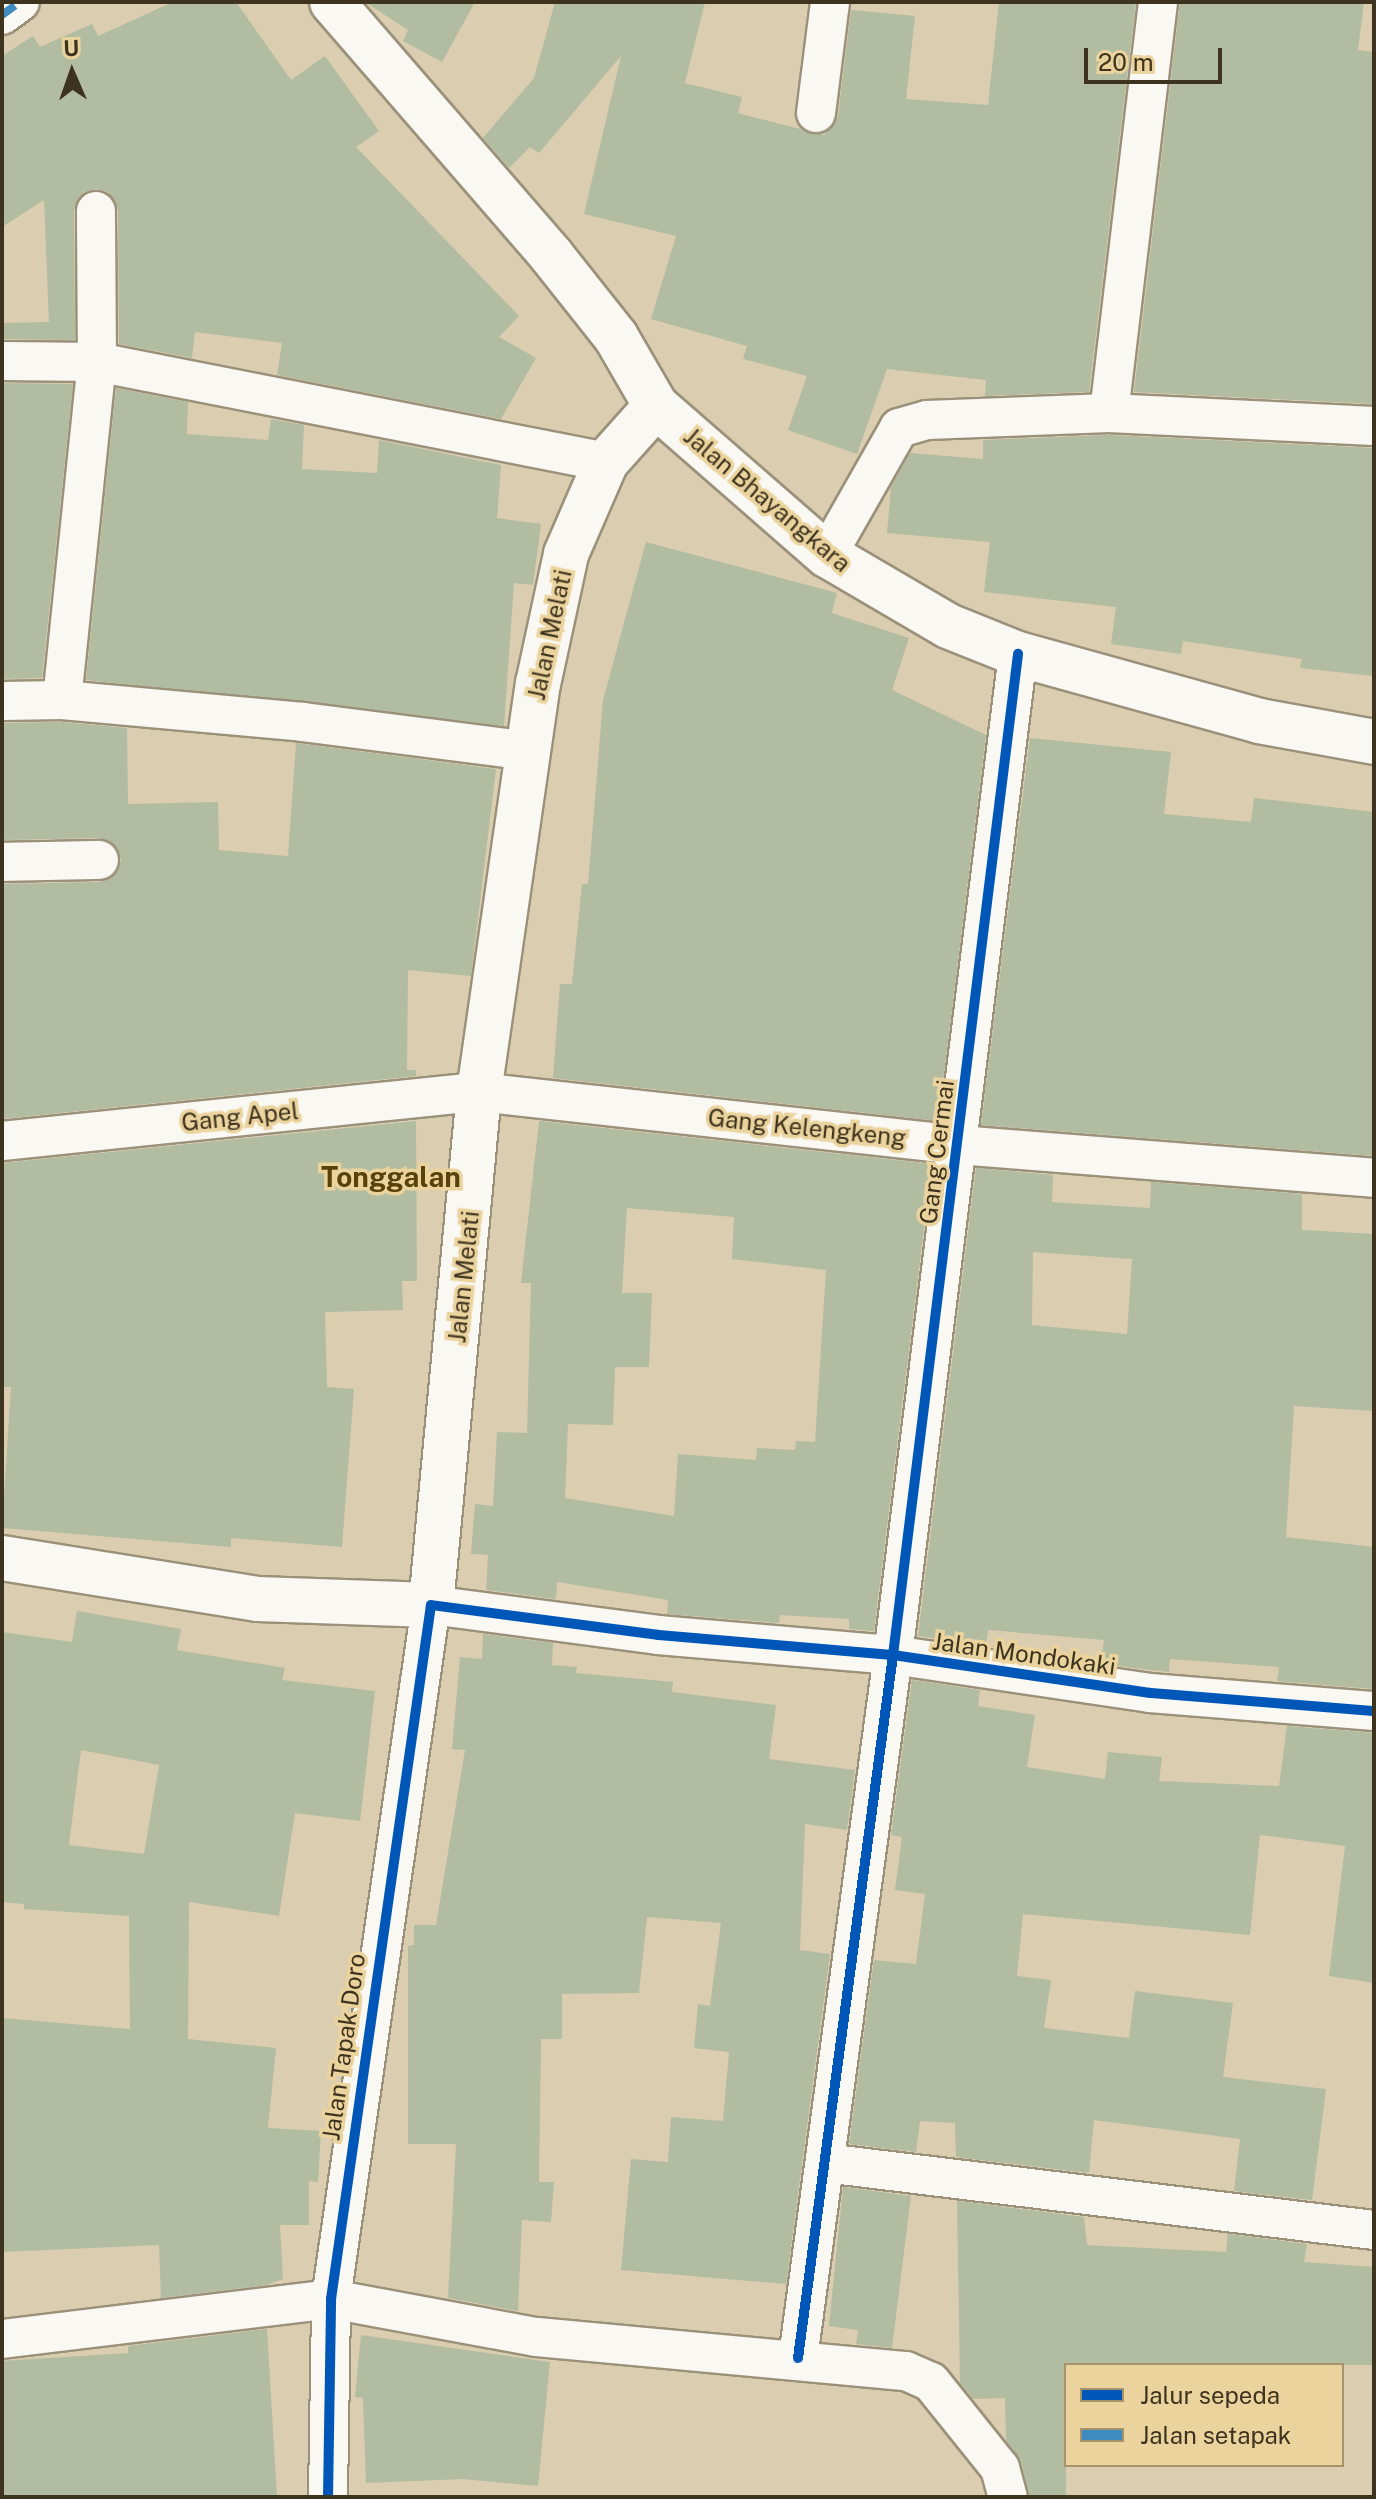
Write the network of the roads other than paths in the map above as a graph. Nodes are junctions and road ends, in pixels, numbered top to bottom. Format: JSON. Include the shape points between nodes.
{"nodes":[{"id":1,"x":20,"y":2,"type":"edge"},
{"id":2,"x":332,"y":2,"type":"edge"},
{"id":3,"x":830,"y":2,"type":"edge"},
{"id":4,"x":1158,"y":2,"type":"edge"},
{"id":5,"x":2,"y":15,"type":"edge"},
{"id":6,"x":816,"y":113,"type":"dead end"},
{"id":7,"x":96,"y":211,"type":"dead end"},
{"id":8,"x":2,"y":361,"type":"edge"},
{"id":9,"x":97,"y":362,"type":"junction"},
{"id":10,"x":656,"y":406,"type":"junction"},
{"id":11,"x":1109,"y":413,"type":"junction"},
{"id":12,"x":1374,"y":426,"type":"edge"},
{"id":13,"x":606,"y":462,"type":"junction"},
{"id":14,"x":827,"y":555,"type":"junction"},
{"id":15,"x":1018,"y":654,"type":"junction"},
{"id":16,"x":62,"y":700,"type":"junction"},
{"id":17,"x":2,"y":701,"type":"edge"},
{"id":18,"x":1374,"y":742,"type":"edge"},
{"id":19,"x":529,"y":751,"type":"junction"},
{"id":20,"x":99,"y":860,"type":"dead end"},
{"id":21,"x":2,"y":862,"type":"edge"},
{"id":22,"x":479,"y":1092,"type":"junction"},
{"id":23,"x":2,"y":1141,"type":"edge"},
{"id":24,"x":958,"y":1145,"type":"junction"},
{"id":25,"x":1374,"y":1178,"type":"edge"},
{"id":26,"x":2,"y":1558,"type":"edge"},
{"id":27,"x":431,"y":1605,"type":"junction"},
{"id":28,"x":893,"y":1655,"type":"junction"},
{"id":29,"x":1374,"y":1711,"type":"edge"},
{"id":30,"x":825,"y":2163,"type":"junction"},
{"id":31,"x":1374,"y":2230,"type":"edge"},
{"id":32,"x":331,"y":2299,"type":"junction"},
{"id":33,"x":2,"y":2339,"type":"edge"},
{"id":34,"x":798,"y":2358,"type":"junction"},
{"id":35,"x":328,"y":2497,"type":"edge"},
{"id":36,"x":1008,"y":2497,"type":"edge"}],
"edges":[{"from":1,"to":5,"type":"street"},
{"from":2,"to":10,"type":"street","name":"Jalan Bhayangkara","via":[[551,255],[616,337]]},
{"from":3,"to":6,"type":"street"},
{"from":4,"to":11,"type":"street"},
{"from":7,"to":9,"type":"street"},
{"from":8,"to":9,"type":"street"},
{"from":9,"to":13,"type":"street"},
{"from":9,"to":16,"type":"street"},
{"from":10,"to":13,"type":"street","name":"Jalan Melati"},
{"from":10,"to":14,"type":"street","name":"Jalan Bhayangkara"},
{"from":11,"to":12,"type":"street"},
{"from":11,"to":14,"type":"street","via":[[927,420],[899,428]]},
{"from":13,"to":19,"type":"street","name":"Jalan Melati","via":[[566,554]]},
{"from":14,"to":15,"type":"street","name":"Jalan Bhayangkara","via":[[948,626]]},
{"from":15,"to":18,"type":"street","name":"Jalan Bhayangkara","via":[[1259,721]]},
{"from":15,"to":24,"type":"street","name":"Gang Cermai"},
{"from":16,"to":17,"type":"street"},
{"from":16,"to":19,"type":"street"},
{"from":19,"to":22,"type":"street","name":"Jalan Melati"},
{"from":20,"to":21,"type":"street"},
{"from":22,"to":23,"type":"street","name":"Gang Apel"},
{"from":22,"to":24,"type":"street","name":"Gang Kelengkeng"},
{"from":22,"to":27,"type":"street","name":"Jalan Melati"},
{"from":24,"to":25,"type":"street","name":"Gang Kelengkeng"},
{"from":24,"to":28,"type":"street","name":"Gang Cermai"},
{"from":26,"to":27,"type":"street","via":[[258,1599]]},
{"from":27,"to":28,"type":"street","name":"Jalan Mondokaki","via":[[658,1635]]},
{"from":27,"to":32,"type":"street","name":"Jalan Tapak Doro"},
{"from":28,"to":29,"type":"street","name":"Jalan Mondokaki","via":[[1150,1693]]},
{"from":28,"to":30,"type":"street","name":"Gang Cermai"},
{"from":30,"to":31,"type":"street"},
{"from":30,"to":34,"type":"street","name":"Gang Cermai"},
{"from":32,"to":33,"type":"street"},
{"from":32,"to":34,"type":"street","via":[[537,2337]]},
{"from":32,"to":35,"type":"street","name":"Jalan Tapak Doro"},
{"from":34,"to":36,"type":"street","via":[[906,2371],[931,2382],[1000,2468]]}]}
